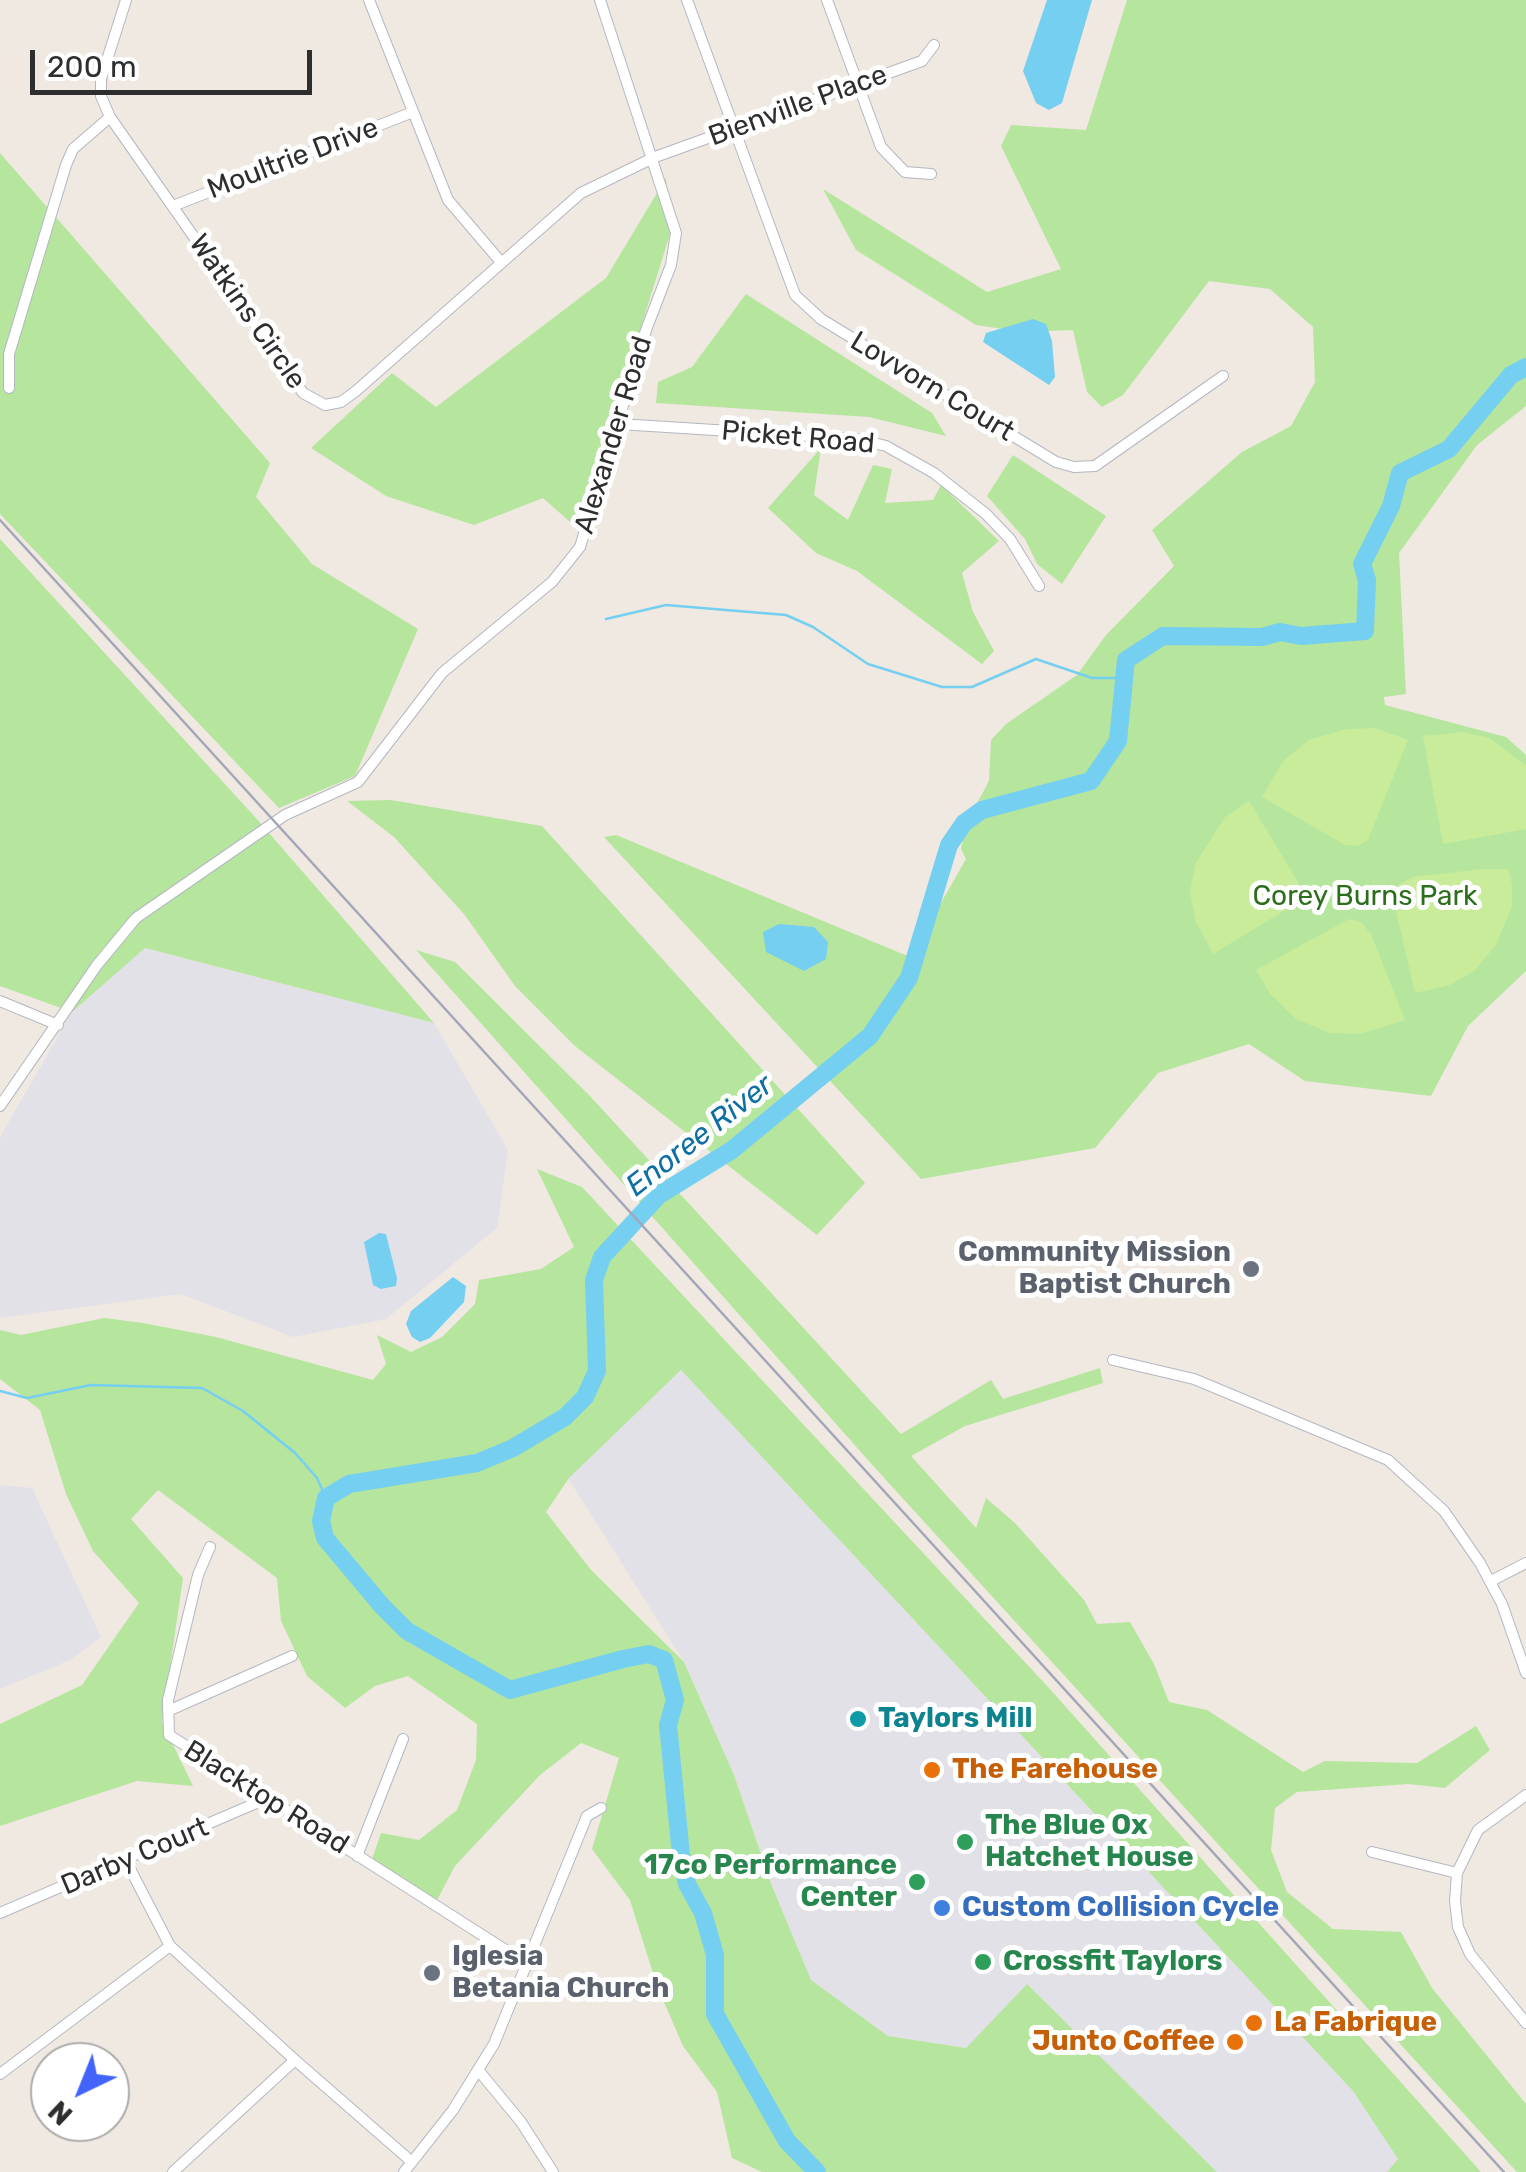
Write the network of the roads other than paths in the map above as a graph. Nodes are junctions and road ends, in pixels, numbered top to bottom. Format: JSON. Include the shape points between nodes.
{"nodes":[{"id":1,"x":126,"y":0,"type":"edge"},
{"id":2,"x":369,"y":0,"type":"edge"},
{"id":3,"x":600,"y":0,"type":"edge"},
{"id":4,"x":687,"y":0,"type":"edge"},
{"id":5,"x":827,"y":0,"type":"edge"},
{"id":6,"x":934,"y":45,"type":"dead end"},
{"id":7,"x":858,"y":84,"type":"junction"},
{"id":8,"x":414,"y":112,"type":"junction"},
{"id":9,"x":110,"y":117,"type":"junction"},
{"id":10,"x":732,"y":130,"type":"junction"},
{"id":11,"x":655,"y":157,"type":"junction"},
{"id":12,"x":932,"y":174,"type":"dead end"},
{"id":13,"x":172,"y":206,"type":"junction"},
{"id":14,"x":500,"y":261,"type":"junction"},
{"id":15,"x":1223,"y":376,"type":"dead end"},
{"id":16,"x":9,"y":388,"type":"dead end"},
{"id":17,"x":619,"y":424,"type":"junction"},
{"id":18,"x":1039,"y":586,"type":"dead end"},
{"id":19,"x":0,"y":1001,"type":"edge"},
{"id":20,"x":58,"y":1025,"type":"junction"},
{"id":21,"x":0,"y":1106,"type":"edge"},
{"id":22,"x":1113,"y":1360,"type":"dead end"},
{"id":23,"x":210,"y":1547,"type":"dead end"},
{"id":24,"x":1526,"y":1562,"type":"edge"},
{"id":25,"x":1491,"y":1581,"type":"junction"},
{"id":26,"x":292,"y":1656,"type":"dead end"},
{"id":27,"x":1526,"y":1673,"type":"edge"},
{"id":28,"x":168,"y":1711,"type":"junction"},
{"id":29,"x":402,"y":1738,"type":"dead end"},
{"id":30,"x":1526,"y":1795,"type":"edge"},
{"id":31,"x":268,"y":1798,"type":"junction"},
{"id":32,"x":601,"y":1808,"type":"dead end"},
{"id":33,"x":1372,"y":1852,"type":"dead end"},
{"id":34,"x":358,"y":1856,"type":"junction"},
{"id":35,"x":126,"y":1861,"type":"junction"},
{"id":36,"x":1458,"y":1872,"type":"junction"},
{"id":37,"x":0,"y":1913,"type":"edge"},
{"id":38,"x":170,"y":1946,"type":"junction"},
{"id":39,"x":528,"y":1965,"type":"junction"},
{"id":40,"x":1526,"y":2022,"type":"edge"},
{"id":41,"x":295,"y":2060,"type":"junction"},
{"id":42,"x":478,"y":2071,"type":"junction"},
{"id":43,"x":0,"y":2074,"type":"edge"},
{"id":44,"x":408,"y":2167,"type":"edge"},
{"id":45,"x":173,"y":2172,"type":"edge"},
{"id":46,"x":552,"y":2172,"type":"edge"}],
"edges":[{"from":1,"to":9,"type":"street","name":"Watkins Circle","via":[[101,79]]},
{"from":2,"to":8,"type":"street"},
{"from":3,"to":11,"type":"street","name":"Alexander Road"},
{"from":4,"to":10,"type":"street","name":"Lovvorn Court"},
{"from":5,"to":7,"type":"street"},
{"from":6,"to":7,"type":"street","name":"Bienville Place","via":[[922,60]]},
{"from":7,"to":10,"type":"street","name":"Bienville Place"},
{"from":7,"to":12,"type":"street","via":[[892,163]]},
{"from":8,"to":13,"type":"street","name":"Moultrie Drive"},
{"from":8,"to":14,"type":"street","via":[[448,200]]},
{"from":9,"to":13,"type":"street","name":"Watkins Circle"},
{"from":9,"to":16,"type":"street","via":[[73,149],[66,164],[9,354]]},
{"from":10,"to":11,"type":"street","name":"Bienville Place"},
{"from":10,"to":15,"type":"street","name":"Lovvorn Court","via":[[795,295],[821,319],[1056,462],[1095,466]]},
{"from":11,"to":14,"type":"street","name":"Watkins Circle","via":[[581,193]]},
{"from":11,"to":17,"type":"street","name":"Alexander Road","via":[[676,246]]},
{"from":13,"to":14,"type":"street","name":"Watkins Circle","via":[[303,393],[325,405],[356,392]]},
{"from":17,"to":18,"type":"street","name":"Picket Road","via":[[886,446],[986,514]]},
{"from":17,"to":20,"type":"street","name":"Alexander Road","via":[[583,540],[560,574],[442,674],[358,782],[285,815],[147,908],[97,965]]},
{"from":19,"to":20,"type":"street"},
{"from":20,"to":21,"type":"street","name":"Alexander Road"},
{"from":22,"to":25,"type":"street","via":[[1194,1379],[1375,1452],[1444,1511]]},
{"from":23,"to":28,"type":"street","name":"Blacktop Road"},
{"from":24,"to":25,"type":"street"},
{"from":25,"to":27,"type":"street"},
{"from":26,"to":28,"type":"street"},
{"from":28,"to":31,"type":"street","name":"Blacktop Road","via":[[172,1738]]},
{"from":29,"to":34,"type":"street"},
{"from":30,"to":36,"type":"street","via":[[1478,1830]]},
{"from":31,"to":34,"type":"street","name":"Blacktop Road"},
{"from":31,"to":35,"type":"street","name":"Darby Court"},
{"from":32,"to":39,"type":"street","via":[[587,1816]]},
{"from":33,"to":36,"type":"street"},
{"from":34,"to":39,"type":"street","name":"Blacktop Road"},
{"from":35,"to":37,"type":"street","name":"Darby Court"},
{"from":35,"to":38,"type":"street"},
{"from":36,"to":40,"type":"street","via":[[1456,1918],[1465,1945]]},
{"from":38,"to":41,"type":"street"},
{"from":38,"to":43,"type":"street"},
{"from":39,"to":42,"type":"street"},
{"from":41,"to":44,"type":"street"},
{"from":41,"to":45,"type":"street"},
{"from":42,"to":44,"type":"street"},
{"from":42,"to":46,"type":"street"}]}
